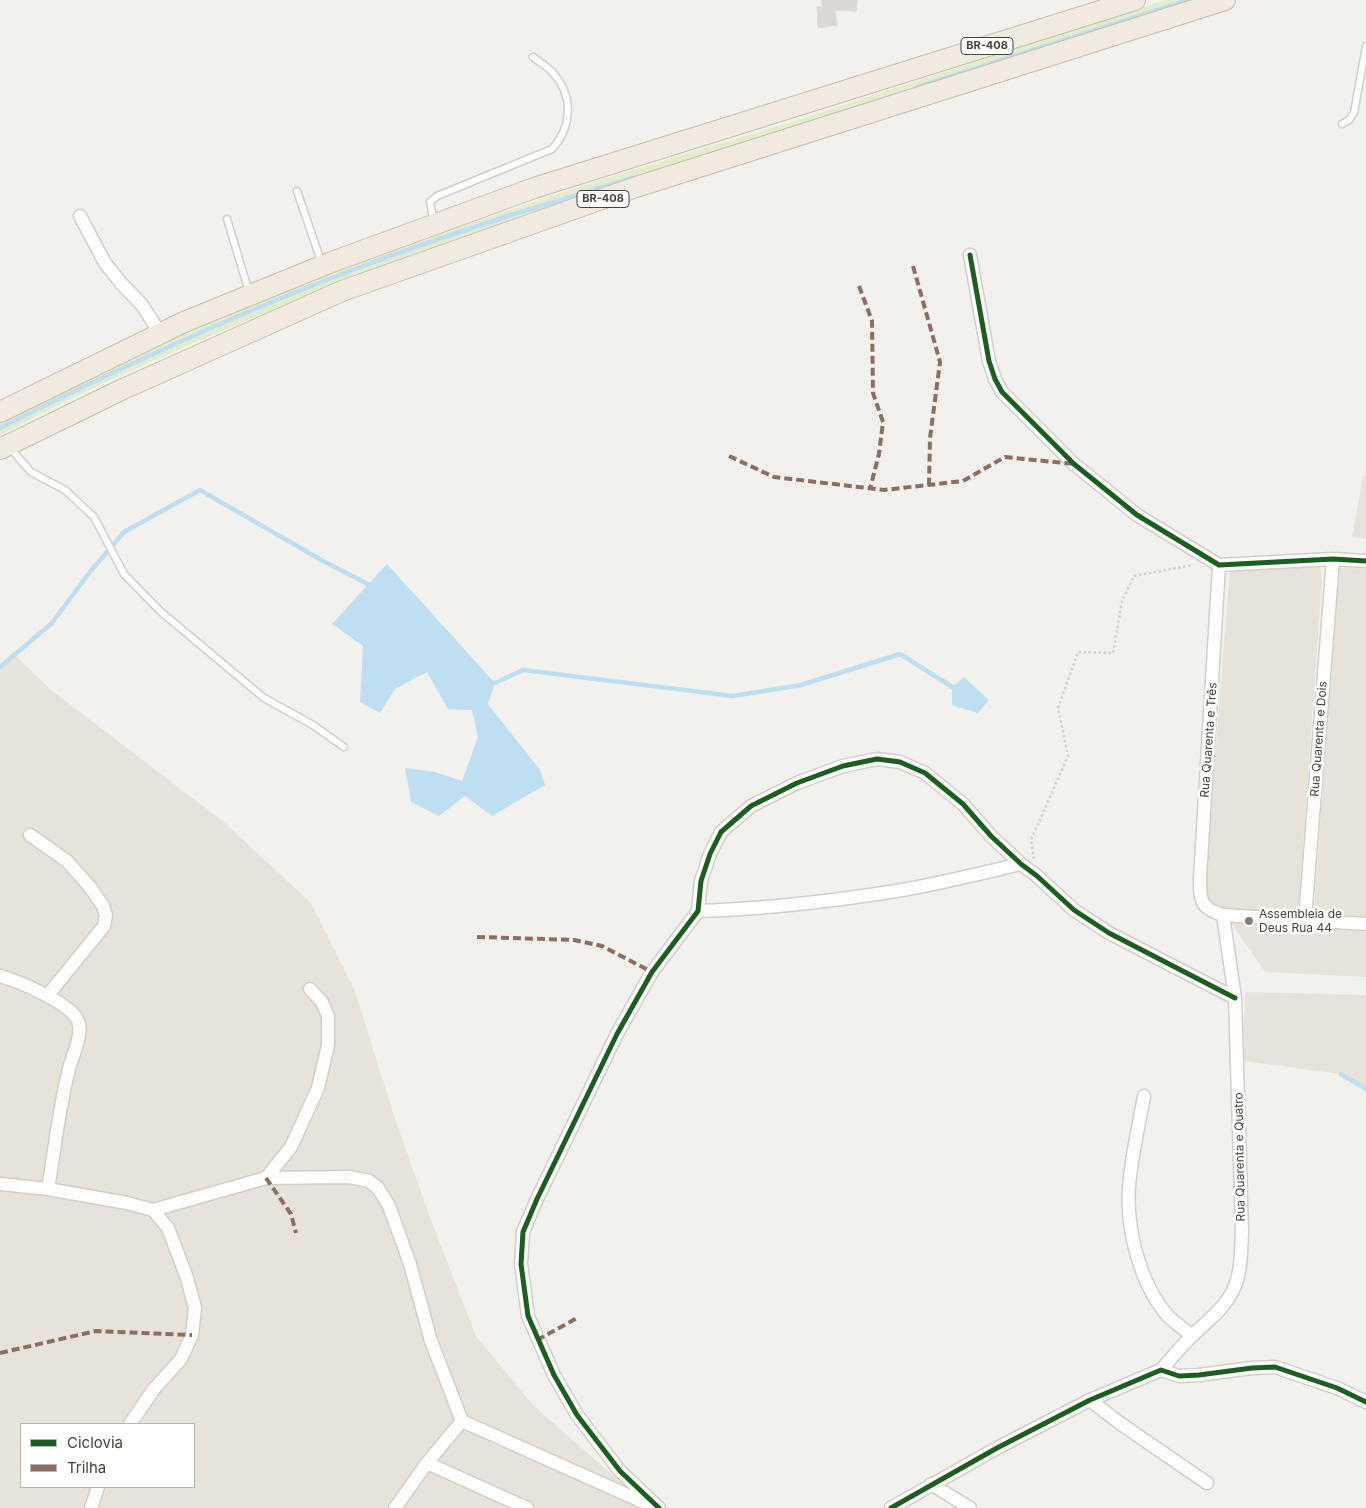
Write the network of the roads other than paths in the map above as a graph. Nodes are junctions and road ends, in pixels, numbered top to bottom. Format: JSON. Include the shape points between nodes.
{"nodes":[{"id":1,"x":1088,"y":0,"type":"edge"},
{"id":2,"x":1134,"y":0,"type":"edge"},
{"id":3,"x":1225,"y":0,"type":"edge"},
{"id":4,"x":1366,"y":46,"type":"edge"},
{"id":5,"x":533,"y":57,"type":"dead end"},
{"id":6,"x":840,"y":92,"type":"junction"},
{"id":7,"x":1342,"y":124,"type":"dead end"},
{"id":8,"x":297,"y":191,"type":"dead end"},
{"id":9,"x":80,"y":216,"type":"dead end"},
{"id":10,"x":227,"y":219,"type":"dead end"},
{"id":11,"x":435,"y":224,"type":"junction"},
{"id":12,"x":970,"y":255,"type":"dead end"},
{"id":13,"x":322,"y":266,"type":"junction"},
{"id":14,"x":250,"y":295,"type":"junction"},
{"id":15,"x":160,"y":333,"type":"junction"},
{"id":16,"x":30,"y":396,"type":"junction"},
{"id":17,"x":0,"y":404,"type":"edge"},
{"id":18,"x":0,"y":412,"type":"edge"},
{"id":19,"x":4,"y":447,"type":"edge"},
{"id":20,"x":1333,"y":559,"type":"junction"},
{"id":21,"x":1366,"y":561,"type":"edge"},
{"id":22,"x":1220,"y":565,"type":"junction"},
{"id":23,"x":344,"y":747,"type":"dead end"},
{"id":24,"x":30,"y":835,"type":"dead end"},
{"id":25,"x":1021,"y":864,"type":"junction"},
{"id":26,"x":698,"y":910,"type":"junction"},
{"id":27,"x":1223,"y":915,"type":"junction"},
{"id":28,"x":1305,"y":919,"type":"junction"},
{"id":29,"x":1366,"y":924,"type":"edge"},
{"id":30,"x":0,"y":976,"type":"edge"},
{"id":31,"x":310,"y":990,"type":"dead end"},
{"id":32,"x":48,"y":995,"type":"junction"},
{"id":33,"x":1236,"y":998,"type":"junction"},
{"id":34,"x":1144,"y":1096,"type":"dead end"},
{"id":35,"x":266,"y":1178,"type":"junction"},
{"id":36,"x":0,"y":1184,"type":"edge"},
{"id":37,"x":48,"y":1189,"type":"junction"},
{"id":38,"x":153,"y":1210,"type":"junction"},
{"id":39,"x":1192,"y":1336,"type":"junction"},
{"id":40,"x":1161,"y":1370,"type":"junction"},
{"id":41,"x":1090,"y":1400,"type":"junction"},
{"id":42,"x":1366,"y":1402,"type":"edge"},
{"id":43,"x":462,"y":1421,"type":"junction"},
{"id":44,"x":131,"y":1423,"type":"edge"},
{"id":45,"x":427,"y":1463,"type":"junction"},
{"id":46,"x":931,"y":1484,"type":"junction"},
{"id":47,"x":1208,"y":1484,"type":"dead end"},
{"id":48,"x":98,"y":1488,"type":"edge"},
{"id":49,"x":91,"y":1508,"type":"edge"},
{"id":50,"x":395,"y":1508,"type":"edge"},
{"id":51,"x":526,"y":1508,"type":"edge"},
{"id":52,"x":658,"y":1508,"type":"edge"},
{"id":53,"x":890,"y":1508,"type":"edge"},
{"id":54,"x":970,"y":1508,"type":"edge"}],
"edges":[{"from":1,"to":6,"type":"highway"},
{"from":2,"to":6,"type":"highway","number":"BR-408"},
{"from":3,"to":19,"type":"highway","number":"BR-408","via":[[633,188],[342,291],[121,390]]},
{"from":4,"to":7,"type":"lane","via":[[1354,112]]},
{"from":5,"to":11,"type":"lane","via":[[561,83],[569,113],[560,140],[552,150],[437,196],[430,202]]},
{"from":6,"to":11,"type":"highway","number":"BR-408","via":[[534,188]]},
{"from":8,"to":13,"type":"lane"},
{"from":9,"to":15,"type":"street","via":[[105,263],[142,305]]},
{"from":10,"to":14,"type":"lane"},
{"from":11,"to":13,"type":"highway","number":"BR-408"},
{"from":12,"to":22,"type":"street","via":[[989,361],[1002,392],[1074,464],[1137,515]]},
{"from":13,"to":14,"type":"highway","number":"BR-408"},
{"from":14,"to":15,"type":"highway","number":"BR-408"},
{"from":15,"to":16,"type":"highway","number":"BR-408"},
{"from":16,"to":17,"type":"highway"},
{"from":16,"to":18,"type":"highway","number":"BR-408"},
{"from":19,"to":23,"type":"lane","via":[[31,472],[65,490],[94,517],[124,574],[160,612],[264,698],[313,725]]},
{"from":20,"to":21,"type":"street"},
{"from":20,"to":22,"type":"street"},
{"from":20,"to":28,"type":"street","name":"Rua Quarenta e Dois"},
{"from":22,"to":27,"type":"street","name":"Rua Quarenta e Três","via":[[1200,896],[1210,911]]},
{"from":24,"to":32,"type":"street","via":[[67,860],[90,887],[106,915],[104,926]]},
{"from":25,"to":26,"type":"street","via":[[903,890],[742,910]]},
{"from":25,"to":26,"type":"street","via":[[963,804],[925,773],[900,762],[877,759],[843,766],[797,782],[751,806],[721,832],[701,881]]},
{"from":25,"to":33,"type":"street","via":[[1074,910],[1109,933]]},
{"from":26,"to":52,"type":"street","via":[[652,972],[617,1034],[536,1199],[524,1232],[521,1264],[528,1316],[554,1375],[577,1415],[620,1472]]},
{"from":27,"to":28,"type":"street"},
{"from":27,"to":33,"type":"street","name":"Rua Quarenta e Quatro"},
{"from":28,"to":29,"type":"street"},
{"from":30,"to":32,"type":"street"},
{"from":31,"to":35,"type":"street","via":[[322,1002],[328,1016],[328,1044],[318,1088],[291,1146]]},
{"from":32,"to":37,"type":"street","via":[[72,1013],[78,1021],[79,1034],[64,1090]]},
{"from":33,"to":39,"type":"street","name":"Rua Quarenta e Quatro","via":[[1240,1261],[1237,1282],[1227,1301]]},
{"from":34,"to":39,"type":"street","via":[[1129,1186],[1133,1240],[1146,1282],[1168,1316]]},
{"from":35,"to":38,"type":"street"},
{"from":35,"to":43,"type":"street","via":[[349,1177],[370,1181],[378,1188],[389,1206],[410,1264],[431,1341]]},
{"from":36,"to":37,"type":"street"},
{"from":37,"to":38,"type":"street"},
{"from":38,"to":44,"type":"street","via":[[168,1228],[195,1308],[192,1335],[181,1359],[154,1389]]},
{"from":39,"to":40,"type":"street","name":"Rua Quarenta e Quatro"},
{"from":40,"to":41,"type":"street"},
{"from":40,"to":42,"type":"street","via":[[1179,1376],[1275,1367],[1337,1388]]},
{"from":41,"to":46,"type":"street"},
{"from":41,"to":47,"type":"street"},
{"from":43,"to":45,"type":"street"},
{"from":43,"to":52,"type":"street"},
{"from":45,"to":50,"type":"street"},
{"from":45,"to":51,"type":"street"},
{"from":46,"to":53,"type":"street"},
{"from":46,"to":54,"type":"street"},
{"from":48,"to":49,"type":"street"}]}
